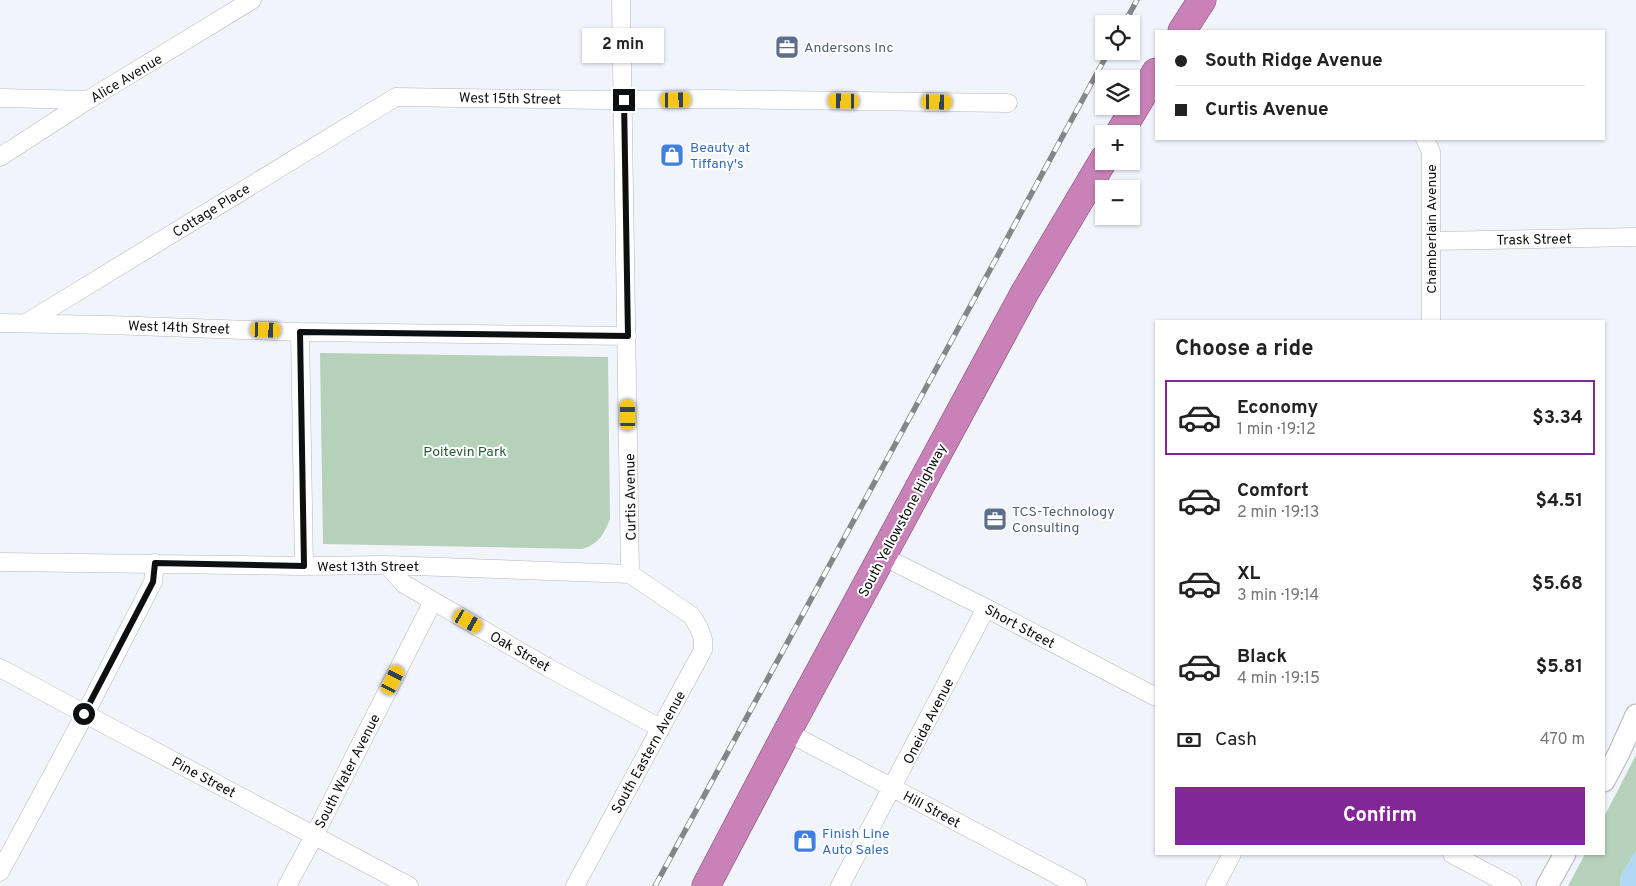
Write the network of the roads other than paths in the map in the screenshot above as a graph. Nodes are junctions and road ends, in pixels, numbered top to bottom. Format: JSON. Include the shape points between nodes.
{"nodes":[{"id":1,"x":252,"y":0,"type":"edge"},
{"id":2,"x":621,"y":0,"type":"edge"},
{"id":3,"x":1202,"y":0,"type":"edge"},
{"id":4,"x":1183,"y":30,"type":"edge"},
{"id":5,"x":1154,"y":80,"type":"edge"},
{"id":6,"x":396,"y":97,"type":"joint"},
{"id":7,"x":0,"y":98,"type":"edge"},
{"id":8,"x":88,"y":100,"type":"junction"},
{"id":9,"x":624,"y":100,"type":"junction"},
{"id":10,"x":1008,"y":103,"type":"dead end"},
{"id":11,"x":1125,"y":125,"type":"edge"},
{"id":12,"x":1425,"y":140,"type":"edge"},
{"id":13,"x":0,"y":157,"type":"edge"},
{"id":14,"x":1097,"y":170,"type":"edge"},
{"id":15,"x":1636,"y":237,"type":"edge"},
{"id":16,"x":1432,"y":241,"type":"junction"},
{"id":17,"x":1431,"y":320,"type":"edge"},
{"id":18,"x":0,"y":323,"type":"edge"},
{"id":19,"x":26,"y":323,"type":"junction"},
{"id":20,"x":300,"y":332,"type":"junction"},
{"id":21,"x":628,"y":336,"type":"junction"},
{"id":22,"x":882,"y":556,"type":"junction"},
{"id":23,"x":0,"y":562,"type":"edge"},
{"id":24,"x":155,"y":563,"type":"junction"},
{"id":25,"x":388,"y":565,"type":"junction"},
{"id":26,"x":304,"y":566,"type":"junction"},
{"id":27,"x":630,"y":574,"type":"junction"},
{"id":28,"x":433,"y":601,"type":"junction"},
{"id":29,"x":986,"y":608,"type":"junction"},
{"id":30,"x":0,"y":668,"type":"edge"},
{"id":31,"x":1155,"y":696,"type":"edge"},
{"id":32,"x":84,"y":714,"type":"junction"},
{"id":33,"x":1636,"y":716,"type":"edge"},
{"id":34,"x":660,"y":728,"type":"junction"},
{"id":35,"x":787,"y":732,"type":"junction"},
{"id":36,"x":1605,"y":780,"type":"edge"},
{"id":37,"x":893,"y":788,"type":"junction"},
{"id":38,"x":314,"y":836,"type":"junction"},
{"id":39,"x":1231,"y":855,"type":"edge"},
{"id":40,"x":1454,"y":855,"type":"edge"},
{"id":41,"x":1564,"y":855,"type":"edge"},
{"id":42,"x":0,"y":872,"type":"edge"},
{"id":43,"x":286,"y":886,"type":"edge"},
{"id":44,"x":409,"y":886,"type":"edge"},
{"id":45,"x":575,"y":886,"type":"edge"},
{"id":46,"x":706,"y":886,"type":"edge"},
{"id":47,"x":840,"y":886,"type":"edge"},
{"id":48,"x":1078,"y":886,"type":"edge"},
{"id":49,"x":1215,"y":886,"type":"edge"},
{"id":50,"x":1512,"y":886,"type":"edge"},
{"id":51,"x":1547,"y":886,"type":"edge"}],
"edges":[{"from":1,"to":8,"type":"street","name":"Alice Avenue"},
{"from":2,"to":9,"type":"street","name":"Curtis Avenue"},
{"from":3,"to":4,"type":"highway"},
{"from":5,"to":11,"type":"highway"},
{"from":6,"to":9,"type":"street","name":"West 15th Street"},
{"from":6,"to":19,"type":"street","name":"Cottage Place"},
{"from":7,"to":8,"type":"street"},
{"from":8,"to":13,"type":"street","name":"Alice Avenue"},
{"from":9,"to":10,"type":"street","name":"West 15th Street"},
{"from":9,"to":21,"type":"street","name":"Curtis Avenue"},
{"from":12,"to":16,"type":"street","name":"Chamberlain Avenue","via":[[1431,152]]},
{"from":14,"to":22,"type":"highway","name":"South Yellowstone Highway","via":[[1025,292]]},
{"from":15,"to":16,"type":"street","name":"Trask Street"},
{"from":16,"to":17,"type":"street","name":"Chamberlain Avenue"},
{"from":18,"to":19,"type":"street","name":"West 14th Street"},
{"from":19,"to":20,"type":"street","name":"West 14th Street"},
{"from":20,"to":21,"type":"street","name":"West 14th Street"},
{"from":20,"to":26,"type":"street"},
{"from":21,"to":27,"type":"street","name":"Curtis Avenue"},
{"from":22,"to":29,"type":"street","name":"Short Street"},
{"from":22,"to":35,"type":"highway","name":"South Yellowstone Highway"},
{"from":23,"to":24,"type":"street","name":"West 13th Street"},
{"from":24,"to":26,"type":"street","name":"West 13th Street"},
{"from":24,"to":32,"type":"street","via":[[153,582]]},
{"from":25,"to":26,"type":"street","name":"West 13th Street"},
{"from":25,"to":27,"type":"street","name":"West 13th Street"},
{"from":25,"to":28,"type":"street","name":"Oak Street","via":[[404,584]]},
{"from":27,"to":34,"type":"street","name":"South Eastern Avenue","via":[[692,616],[701,633],[703,650]]},
{"from":28,"to":34,"type":"street","name":"Oak Street"},
{"from":28,"to":38,"type":"street","name":"South Water Avenue"},
{"from":29,"to":31,"type":"street","name":"Short Street"},
{"from":29,"to":37,"type":"street","name":"Oneida Avenue"},
{"from":30,"to":32,"type":"street","name":"Pine Street"},
{"from":32,"to":38,"type":"street","name":"Pine Street"},
{"from":32,"to":42,"type":"street"},
{"from":33,"to":36,"type":"street"},
{"from":34,"to":45,"type":"street","name":"South Eastern Avenue"},
{"from":35,"to":37,"type":"street","name":"Hill Street"},
{"from":35,"to":46,"type":"highway","name":"South Yellowstone Highway"},
{"from":37,"to":47,"type":"street","name":"Oneida Avenue"},
{"from":37,"to":48,"type":"street","name":"Hill Street"},
{"from":38,"to":43,"type":"street","name":"South Water Avenue"},
{"from":38,"to":44,"type":"street","name":"Pine Street"},
{"from":39,"to":49,"type":"street"},
{"from":40,"to":50,"type":"street"},
{"from":41,"to":51,"type":"street"}]}
